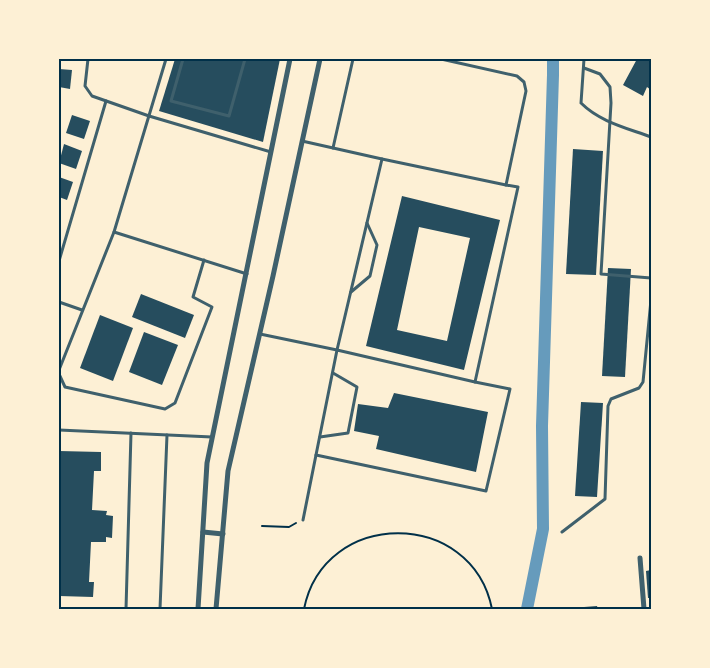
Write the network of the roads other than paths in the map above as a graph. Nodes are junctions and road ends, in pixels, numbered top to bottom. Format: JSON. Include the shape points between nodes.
{"nodes":[{"id":1,"x":88,"y":59,"type":"edge"},
{"id":2,"x":166,"y":59,"type":"edge"},
{"id":3,"x":183,"y":59,"type":"edge"},
{"id":4,"x":245,"y":59,"type":"edge"},
{"id":5,"x":290,"y":59,"type":"edge"},
{"id":6,"x":320,"y":59,"type":"edge"},
{"id":7,"x":353,"y":59,"type":"edge"},
{"id":8,"x":441,"y":59,"type":"edge"},
{"id":9,"x":584,"y":59,"type":"edge"},
{"id":10,"x":584,"y":68,"type":"junction"},
{"id":11,"x":106,"y":101,"type":"junction"},
{"id":12,"x":149,"y":116,"type":"junction"},
{"id":13,"x":609,"y":122,"type":"junction"},
{"id":14,"x":651,"y":136,"type":"edge"},
{"id":15,"x":302,"y":140,"type":"junction"},
{"id":16,"x":333,"y":148,"type":"junction"},
{"id":17,"x":271,"y":152,"type":"junction"},
{"id":18,"x":382,"y":160,"type":"junction"},
{"id":19,"x":506,"y":185,"type":"junction"},
{"id":20,"x":367,"y":222,"type":"junction"},
{"id":21,"x":114,"y":232,"type":"junction"},
{"id":22,"x":204,"y":260,"type":"junction"},
{"id":23,"x":59,"y":261,"type":"edge"},
{"id":24,"x":247,"y":274,"type":"junction"},
{"id":25,"x":651,"y":278,"type":"edge"},
{"id":26,"x":351,"y":292,"type":"junction"},
{"id":27,"x":651,"y":300,"type":"edge"},
{"id":28,"x":59,"y":302,"type":"edge"},
{"id":29,"x":82,"y":310,"type":"junction"},
{"id":30,"x":260,"y":334,"type":"junction"},
{"id":31,"x":649,"y":347,"type":"edge"},
{"id":32,"x":337,"y":350,"type":"junction"},
{"id":33,"x":59,"y":372,"type":"edge"},
{"id":34,"x":333,"y":373,"type":"junction"},
{"id":35,"x":475,"y":382,"type":"junction"},
{"id":36,"x":59,"y":430,"type":"edge"},
{"id":37,"x":131,"y":433,"type":"junction"},
{"id":38,"x":167,"y":435,"type":"junction"},
{"id":39,"x":213,"y":437,"type":"junction"},
{"id":40,"x":320,"y":437,"type":"junction"},
{"id":41,"x":316,"y":455,"type":"junction"},
{"id":42,"x":303,"y":520,"type":"road end"},
{"id":43,"x":203,"y":532,"type":"junction"},
{"id":44,"x":562,"y":532,"type":"dead end"},
{"id":45,"x":223,"y":534,"type":"junction"},
{"id":46,"x":640,"y":558,"type":"dead end"},
{"id":47,"x":126,"y":609,"type":"edge"},
{"id":48,"x":160,"y":609,"type":"edge"},
{"id":49,"x":198,"y":609,"type":"edge"},
{"id":50,"x":216,"y":609,"type":"edge"},
{"id":51,"x":644,"y":609,"type":"edge"}],
"edges":[{"from":1,"to":11,"type":"lane","via":[[85,86],[92,96]]},
{"from":2,"to":12,"type":"lane"},
{"from":3,"to":4,"type":"lane","via":[[171,101],[228,116]]},
{"from":5,"to":17,"type":"street"},
{"from":6,"to":15,"type":"street"},
{"from":7,"to":16,"type":"lane"},
{"from":8,"to":19,"type":"lane","via":[[518,76],[524,82],[526,92]]},
{"from":9,"to":10,"type":"lane"},
{"from":10,"to":13,"type":"lane","via":[[600,74],[610,87]]},
{"from":10,"to":13,"type":"lane","via":[[581,103]]},
{"from":11,"to":12,"type":"lane"},
{"from":11,"to":23,"type":"lane"},
{"from":12,"to":17,"type":"lane"},
{"from":12,"to":21,"type":"lane"},
{"from":13,"to":14,"type":"lane"},
{"from":13,"to":25,"type":"lane","via":[[601,274]]},
{"from":15,"to":16,"type":"lane"},
{"from":15,"to":30,"type":"street"},
{"from":16,"to":18,"type":"lane"},
{"from":17,"to":24,"type":"street"},
{"from":18,"to":19,"type":"lane"},
{"from":18,"to":20,"type":"lane"},
{"from":19,"to":35,"type":"lane","via":[[518,188]]},
{"from":20,"to":26,"type":"lane"},
{"from":20,"to":26,"type":"lane","via":[[377,245],[370,276]]},
{"from":21,"to":22,"type":"lane"},
{"from":21,"to":29,"type":"lane"},
{"from":22,"to":24,"type":"lane"},
{"from":22,"to":33,"type":"lane","via":[[193,297],[212,307],[175,403],[165,408],[65,387]]},
{"from":24,"to":39,"type":"street"},
{"from":26,"to":32,"type":"lane"},
{"from":27,"to":31,"type":"lane"},
{"from":28,"to":29,"type":"lane"},
{"from":29,"to":33,"type":"lane"},
{"from":30,"to":32,"type":"lane"},
{"from":30,"to":45,"type":"street","via":[[228,470]]},
{"from":31,"to":44,"type":"lane","via":[[639,388],[611,399],[608,406],[605,500]]},
{"from":32,"to":34,"type":"lane"},
{"from":32,"to":35,"type":"lane"},
{"from":34,"to":40,"type":"lane"},
{"from":34,"to":40,"type":"lane","via":[[357,387],[348,433]]},
{"from":35,"to":41,"type":"lane","via":[[510,390],[486,491]]},
{"from":36,"to":37,"type":"lane"},
{"from":37,"to":38,"type":"lane"},
{"from":37,"to":47,"type":"lane"},
{"from":38,"to":39,"type":"lane"},
{"from":38,"to":48,"type":"lane"},
{"from":39,"to":43,"type":"street","via":[[207,463]]},
{"from":40,"to":41,"type":"lane"},
{"from":41,"to":42,"type":"lane"},
{"from":43,"to":45,"type":"street"},
{"from":43,"to":49,"type":"street"},
{"from":45,"to":50,"type":"street"},
{"from":46,"to":51,"type":"street"}]}
